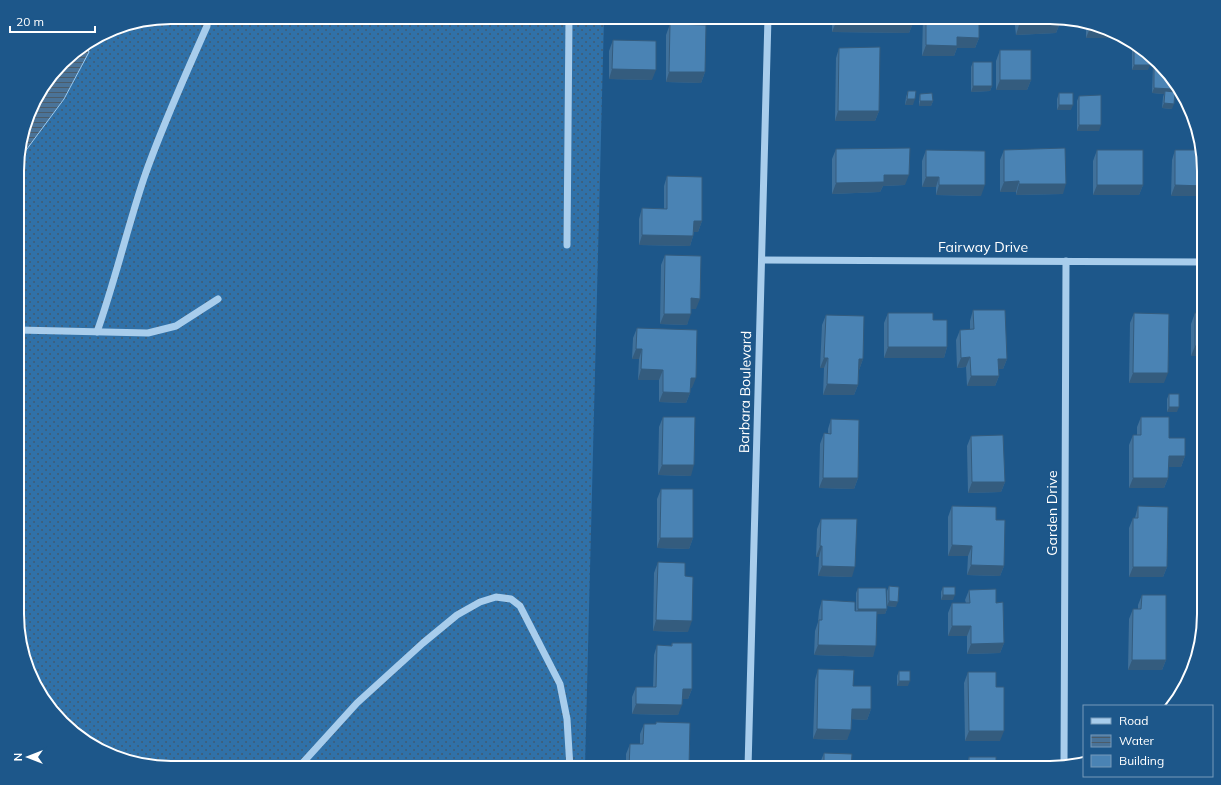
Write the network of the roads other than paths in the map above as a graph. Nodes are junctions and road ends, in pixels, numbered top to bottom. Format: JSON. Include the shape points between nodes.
{"nodes":[{"id":1,"x":207,"y":24,"type":"edge"},
{"id":2,"x":569,"y":24,"type":"edge"},
{"id":3,"x":768,"y":24,"type":"edge"},
{"id":4,"x":567,"y":245,"type":"dead end"},
{"id":5,"x":762,"y":260,"type":"junction"},
{"id":6,"x":1066,"y":261,"type":"junction"},
{"id":7,"x":1197,"y":262,"type":"edge"},
{"id":8,"x":218,"y":299,"type":"dead end"},
{"id":9,"x":24,"y":330,"type":"edge"},
{"id":10,"x":97,"y":332,"type":"junction"},
{"id":11,"x":1064,"y":760,"type":"edge"},
{"id":12,"x":304,"y":761,"type":"edge"},
{"id":13,"x":570,"y":761,"type":"edge"},
{"id":14,"x":748,"y":761,"type":"edge"}],
"edges":[{"from":1,"to":10,"type":"street","via":[[143,179],[112,291]]},
{"from":2,"to":4,"type":"street"},
{"from":3,"to":5,"type":"street","name":"Barbara Boulevard"},
{"from":5,"to":6,"type":"street","name":"Fairway Drive"},
{"from":5,"to":14,"type":"street","name":"Barbara Boulevard"},
{"from":6,"to":7,"type":"street","name":"Fairway Drive"},
{"from":6,"to":11,"type":"street","name":"Garden Drive"},
{"from":8,"to":10,"type":"street","via":[[176,326],[148,332]]},
{"from":9,"to":10,"type":"street"},
{"from":12,"to":13,"type":"street","via":[[357,703],[423,643],[457,615],[480,602],[496,597],[511,599],[520,606],[560,684],[567,719]]}]}
